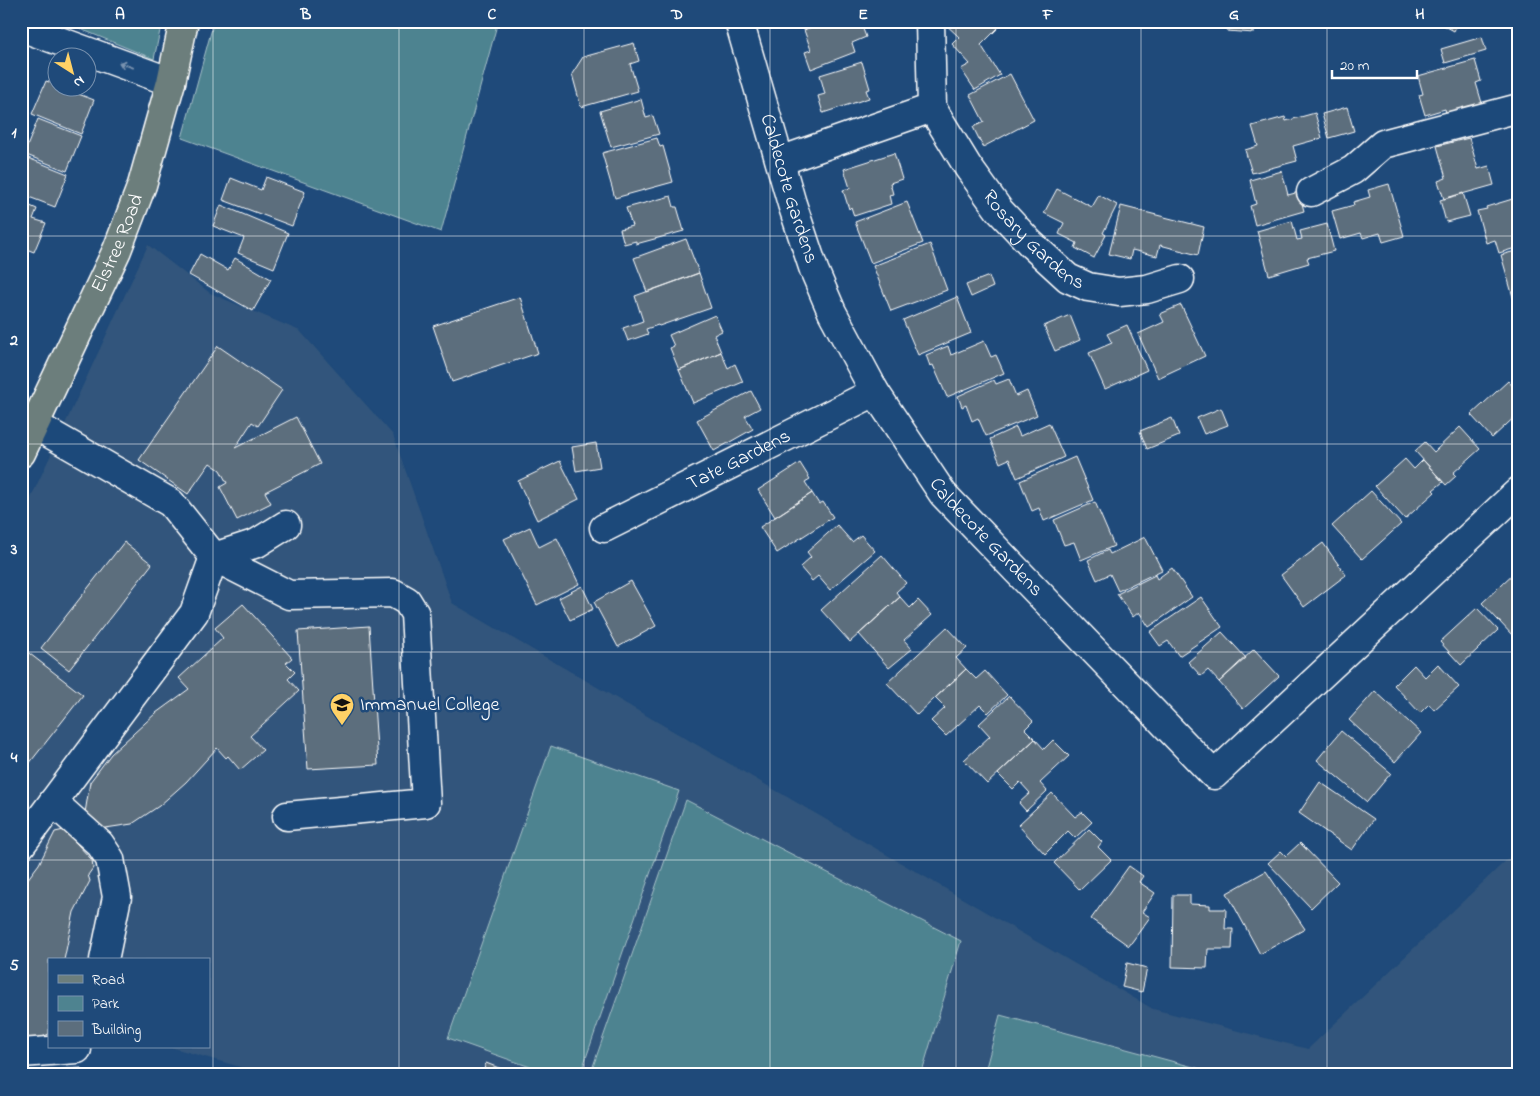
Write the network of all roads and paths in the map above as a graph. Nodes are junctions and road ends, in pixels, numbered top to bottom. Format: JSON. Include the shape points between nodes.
{"nodes":[{"id":1,"x":184,"y":21,"type":"edge"},
{"id":2,"x":739,"y":21,"type":"edge"},
{"id":3,"x":930,"y":21,"type":"edge"},
{"id":4,"x":23,"y":27,"type":"edge"},
{"id":5,"x":172,"y":82,"type":"junction"},
{"id":6,"x":932,"y":108,"type":"junction"},
{"id":7,"x":1519,"y":108,"type":"edge"},
{"id":8,"x":780,"y":161,"type":"junction"},
{"id":9,"x":1311,"y":192,"type":"dead end"},
{"id":10,"x":1180,"y":279,"type":"dead end"},
{"id":11,"x":875,"y":392,"type":"junction"},
{"id":12,"x":35,"y":424,"type":"junction"},
{"id":13,"x":21,"y":454,"type":"edge"},
{"id":14,"x":1519,"y":491,"type":"edge"},
{"id":15,"x":286,"y":525,"type":"dead end"},
{"id":16,"x":604,"y":528,"type":"dead end"},
{"id":17,"x":214,"y":557,"type":"junction"},
{"id":18,"x":53,"y":802,"type":"junction"},
{"id":19,"x":287,"y":816,"type":"dead end"},
{"id":20,"x":21,"y":845,"type":"edge"},
{"id":21,"x":104,"y":958,"type":"edge"},
{"id":22,"x":77,"y":1049,"type":"dead end"},
{"id":23,"x":21,"y":1053,"type":"edge"}],
"edges":[{"from":1,"to":5,"type":"main road","name":"Elstree Road"},
{"from":2,"to":8,"type":"street","name":"Caldecote Gardens"},
{"from":3,"to":6,"type":"street"},
{"from":5,"to":4,"type":"street","one_way":true},
{"from":5,"to":12,"type":"main road","name":"Elstree Road","via":[[142,185],[118,250]]},
{"from":6,"to":8,"type":"street"},
{"from":6,"to":10,"type":"street","name":"Rosary Gardens","via":[[999,210],[1068,278],[1088,288],[1119,292],[1147,289]]},
{"from":7,"to":9,"type":"street","via":[[1383,144],[1353,170]]},
{"from":8,"to":11,"type":"street","name":"Caldecote Gardens","via":[[814,270],[832,312]]},
{"from":11,"to":14,"type":"street","name":"Caldecote Gardens","via":[[943,494],[1214,775]]},
{"from":11,"to":16,"type":"street","name":"Tate Gardens"},
{"from":12,"to":13,"type":"main road","name":"Elstree Road"},
{"from":12,"to":17,"type":"street","via":[[171,503]]},
{"from":15,"to":17,"type":"street","via":[[258,543]]},
{"from":17,"to":18,"type":"street","via":[[194,613]]},
{"from":17,"to":19,"type":"street","via":[[289,595],[393,592],[407,601],[415,614],[426,803]]},
{"from":18,"to":20,"type":"street"},
{"from":18,"to":21,"type":"street","via":[[100,844],[110,859],[117,897]]},
{"from":22,"to":23,"type":"street"}]}
